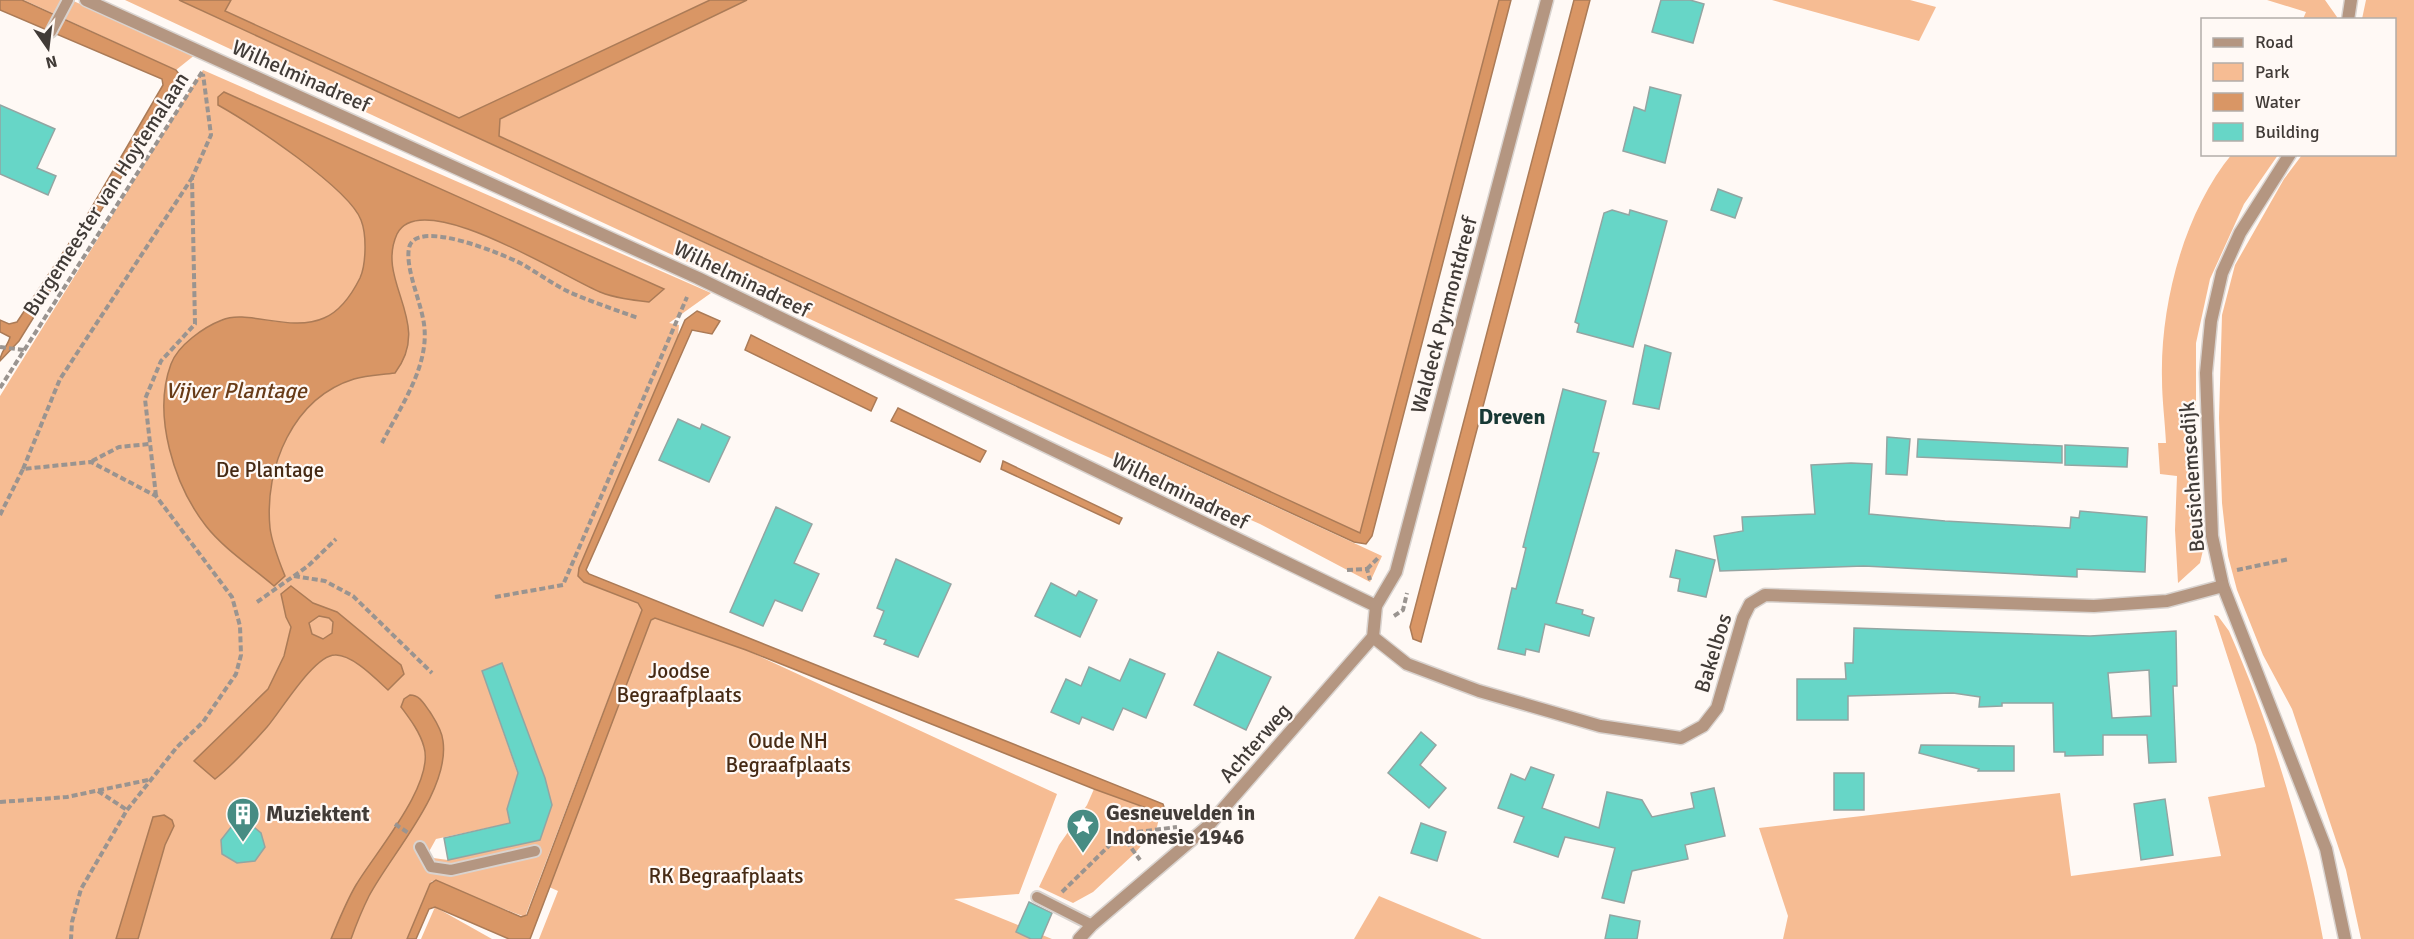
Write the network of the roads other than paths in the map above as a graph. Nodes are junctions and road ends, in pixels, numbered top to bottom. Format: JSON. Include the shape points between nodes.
{"nodes":[{"id":1,"x":68,"y":0,"type":"edge"},
{"id":2,"x":86,"y":0,"type":"edge"},
{"id":3,"x":1547,"y":0,"type":"edge"},
{"id":4,"x":2351,"y":0,"type":"edge"},
{"id":5,"x":2348,"y":18,"type":"edge"},
{"id":6,"x":51,"y":32,"type":"dead end"},
{"id":7,"x":2289,"y":156,"type":"edge"},
{"id":8,"x":2223,"y":586,"type":"junction"},
{"id":9,"x":1376,"y":606,"type":"junction"},
{"id":10,"x":1373,"y":637,"type":"junction"},
{"id":11,"x":420,"y":847,"type":"dead end"},
{"id":12,"x":535,"y":851,"type":"dead end"},
{"id":13,"x":1037,"y":897,"type":"dead end"},
{"id":14,"x":1092,"y":925,"type":"junction"},
{"id":15,"x":1079,"y":939,"type":"edge"},
{"id":16,"x":2345,"y":939,"type":"edge"}],
"edges":[{"from":1,"to":6,"type":"lane"},
{"from":2,"to":9,"type":"street","name":"Wilhelminadreef","via":[[698,279]]},
{"from":3,"to":9,"type":"street","name":"Waldeck Pyrmontdreef","via":[[1396,572]]},
{"from":4,"to":5,"type":"street"},
{"from":7,"to":8,"type":"street","name":"Beusichemsedijk","via":[[2240,233],[2222,273],[2211,321],[2206,424],[2212,536]]},
{"from":8,"to":10,"type":"street","name":"Bakelbos","via":[[2167,601],[2094,606],[1765,595],[1750,604],[1743,618],[1717,708],[1703,726],[1681,738],[1600,726],[1479,691],[1407,664]]},
{"from":8,"to":16,"type":"street","name":"Beusichemsedijk","via":[[2326,849]]},
{"from":9,"to":10,"type":"street","name":"Waldeck Pyrmontdreef"},
{"from":10,"to":14,"type":"street","name":"Achterweg","via":[[1208,826]]},
{"from":11,"to":12,"type":"lane","via":[[431,867],[451,870]]},
{"from":13,"to":14,"type":"lane"},
{"from":14,"to":15,"type":"street","name":"Achterweg"}]}
